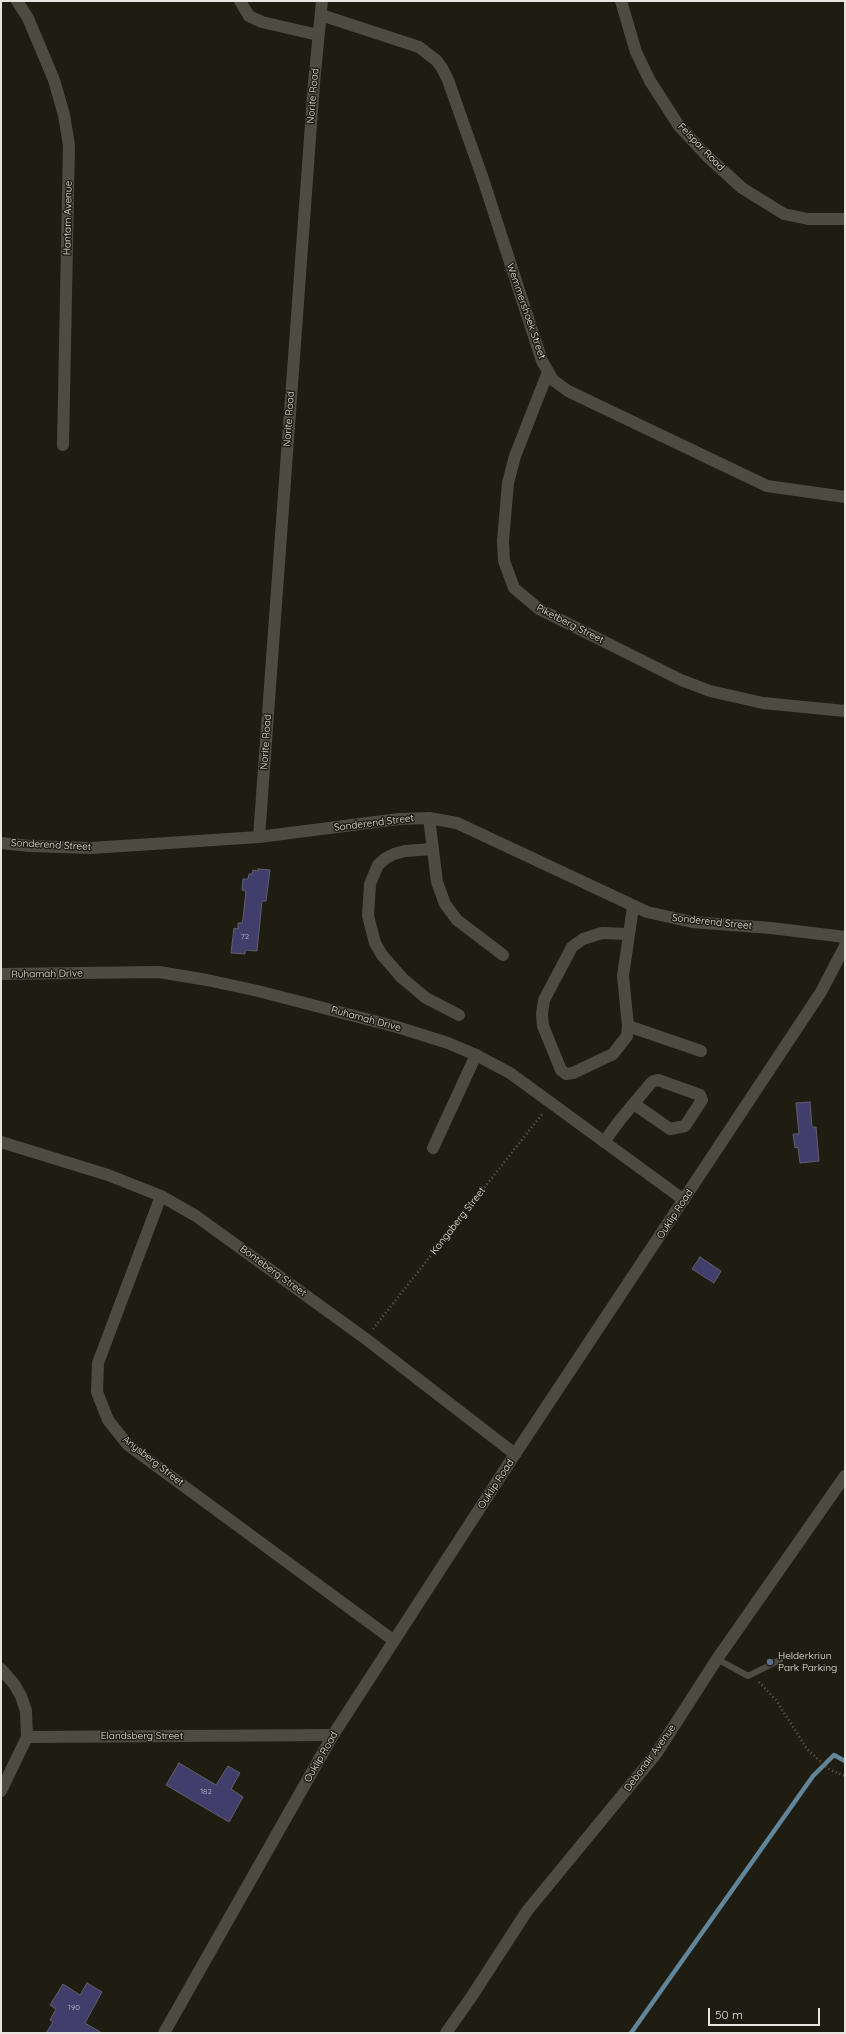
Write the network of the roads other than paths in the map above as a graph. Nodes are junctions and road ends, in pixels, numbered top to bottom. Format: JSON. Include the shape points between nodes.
{"nodes":[{"id":1,"x":17,"y":1,"type":"edge"},
{"id":2,"x":240,"y":1,"type":"edge"},
{"id":3,"x":322,"y":1,"type":"edge"},
{"id":4,"x":621,"y":1,"type":"edge"},
{"id":5,"x":321,"y":15,"type":"junction"},
{"id":6,"x":318,"y":35,"type":"junction"},
{"id":7,"x":845,"y":219,"type":"edge"},
{"id":8,"x":548,"y":372,"type":"junction"},
{"id":9,"x":63,"y":445,"type":"dead end"},
{"id":10,"x":845,"y":496,"type":"edge"},
{"id":11,"x":845,"y":711,"type":"edge"},
{"id":12,"x":429,"y":818,"type":"junction"},
{"id":13,"x":260,"y":837,"type":"junction"},
{"id":14,"x":1,"y":843,"type":"edge"},
{"id":15,"x":433,"y":850,"type":"junction"},
{"id":16,"x":633,"y":907,"type":"junction"},
{"id":17,"x":628,"y":934,"type":"junction"},
{"id":18,"x":845,"y":937,"type":"edge"},
{"id":19,"x":845,"y":946,"type":"edge"},
{"id":20,"x":502,"y":955,"type":"dead end"},
{"id":21,"x":1,"y":974,"type":"edge"},
{"id":22,"x":459,"y":1015,"type":"dead end"},
{"id":23,"x":628,"y":1026,"type":"junction"},
{"id":24,"x":701,"y":1050,"type":"dead end"},
{"id":25,"x":476,"y":1055,"type":"junction"},
{"id":26,"x":634,"y":1104,"type":"junction"},
{"id":27,"x":1,"y":1142,"type":"edge"},
{"id":28,"x":604,"y":1142,"type":"junction"},
{"id":29,"x":433,"y":1148,"type":"dead end"},
{"id":30,"x":161,"y":1196,"type":"junction"},
{"id":31,"x":684,"y":1200,"type":"junction"},
{"id":32,"x":515,"y":1454,"type":"junction"},
{"id":33,"x":845,"y":1476,"type":"edge"},
{"id":34,"x":393,"y":1640,"type":"junction"},
{"id":35,"x":717,"y":1659,"type":"junction"},
{"id":36,"x":780,"y":1660,"type":"dead end"},
{"id":37,"x":1,"y":1669,"type":"edge"},
{"id":38,"x":333,"y":1735,"type":"junction"},
{"id":39,"x":27,"y":1737,"type":"junction"},
{"id":40,"x":1,"y":1791,"type":"edge"},
{"id":41,"x":164,"y":2033,"type":"edge"},
{"id":42,"x":446,"y":2033,"type":"edge"}],
"edges":[{"from":1,"to":9,"type":"street","name":"Hantam Avenue","via":[[28,18],[54,80],[69,144]]},
{"from":2,"to":6,"type":"street","via":[[249,16],[262,22]]},
{"from":3,"to":5,"type":"street","name":"Norite Road"},
{"from":4,"to":7,"type":"street","name":"Felspar Road","via":[[636,52],[650,81],[679,126],[707,156],[742,188],[784,214],[808,219]]},
{"from":5,"to":6,"type":"street","name":"Norite Road"},
{"from":5,"to":8,"type":"street","name":"Wemmershoek Street","via":[[419,47],[442,68],[451,87]]},
{"from":6,"to":13,"type":"street","name":"Norite Road"},
{"from":8,"to":10,"type":"street","name":"Wemmershoek Street","via":[[553,380],[568,391],[767,486]]},
{"from":8,"to":11,"type":"street","name":"Piketberg Street","via":[[515,456],[508,483],[503,541],[504,561],[514,588],[538,609],[681,680],[710,691],[748,700]]},
{"from":12,"to":13,"type":"street","name":"Sonderend Street","via":[[400,819]]},
{"from":12,"to":15,"type":"street"},
{"from":12,"to":16,"type":"street","name":"Sonderend Street","via":[[457,823]]},
{"from":13,"to":14,"type":"street","name":"Sonderend Street","via":[[90,848]]},
{"from":15,"to":20,"type":"street","via":[[440,893],[451,913]]},
{"from":15,"to":22,"type":"street","via":[[404,851],[386,858],[378,865],[370,884],[368,916],[375,943],[402,978],[426,998]]},
{"from":16,"to":17,"type":"street"},
{"from":16,"to":18,"type":"street","name":"Sonderend Street","via":[[667,918],[692,922]]},
{"from":17,"to":23,"type":"street","via":[[623,976]]},
{"from":17,"to":23,"type":"street","via":[[602,933],[583,939],[572,947],[544,1000],[542,1014],[543,1026],[561,1070],[566,1074],[613,1054],[627,1036]]},
{"from":19,"to":31,"type":"street","name":"Ouklip Road","via":[[821,992]]},
{"from":21,"to":25,"type":"street","name":"Ruhamah Drive","via":[[159,972],[200,979],[397,1027]]},
{"from":23,"to":24,"type":"street"},
{"from":25,"to":28,"type":"street","name":"Ruhamah Drive","via":[[510,1073]]},
{"from":25,"to":29,"type":"street"},
{"from":26,"to":26,"type":"street","via":[[651,1083],[658,1080],[700,1095],[702,1100],[685,1126],[670,1129]]},
{"from":26,"to":28,"type":"street"},
{"from":27,"to":30,"type":"street","name":"Bonteberg Street","via":[[108,1175]]},
{"from":28,"to":31,"type":"street","name":"Ruhamah Drive"},
{"from":30,"to":32,"type":"street","name":"Bonteberg Street","via":[[196,1216],[366,1339]]},
{"from":30,"to":34,"type":"street","name":"Anysberg Street","via":[[98,1363],[97,1392],[108,1420],[128,1444]]},
{"from":31,"to":32,"type":"street","name":"Ouklip Road"},
{"from":32,"to":34,"type":"street","name":"Ouklip Road"},
{"from":33,"to":35,"type":"street","name":"Debonair Avenue"},
{"from":34,"to":38,"type":"street","name":"Ouklip Road"},
{"from":35,"to":36,"type":"lane","via":[[748,1676]]},
{"from":35,"to":42,"type":"street","name":"Debonair Avenue","via":[[656,1754],[528,1911]]},
{"from":37,"to":39,"type":"street","via":[[21,1696],[26,1710]]},
{"from":38,"to":39,"type":"street","name":"Elandsberg Street"},
{"from":38,"to":41,"type":"street","name":"Ouklip Road"},
{"from":39,"to":40,"type":"street"}]}
